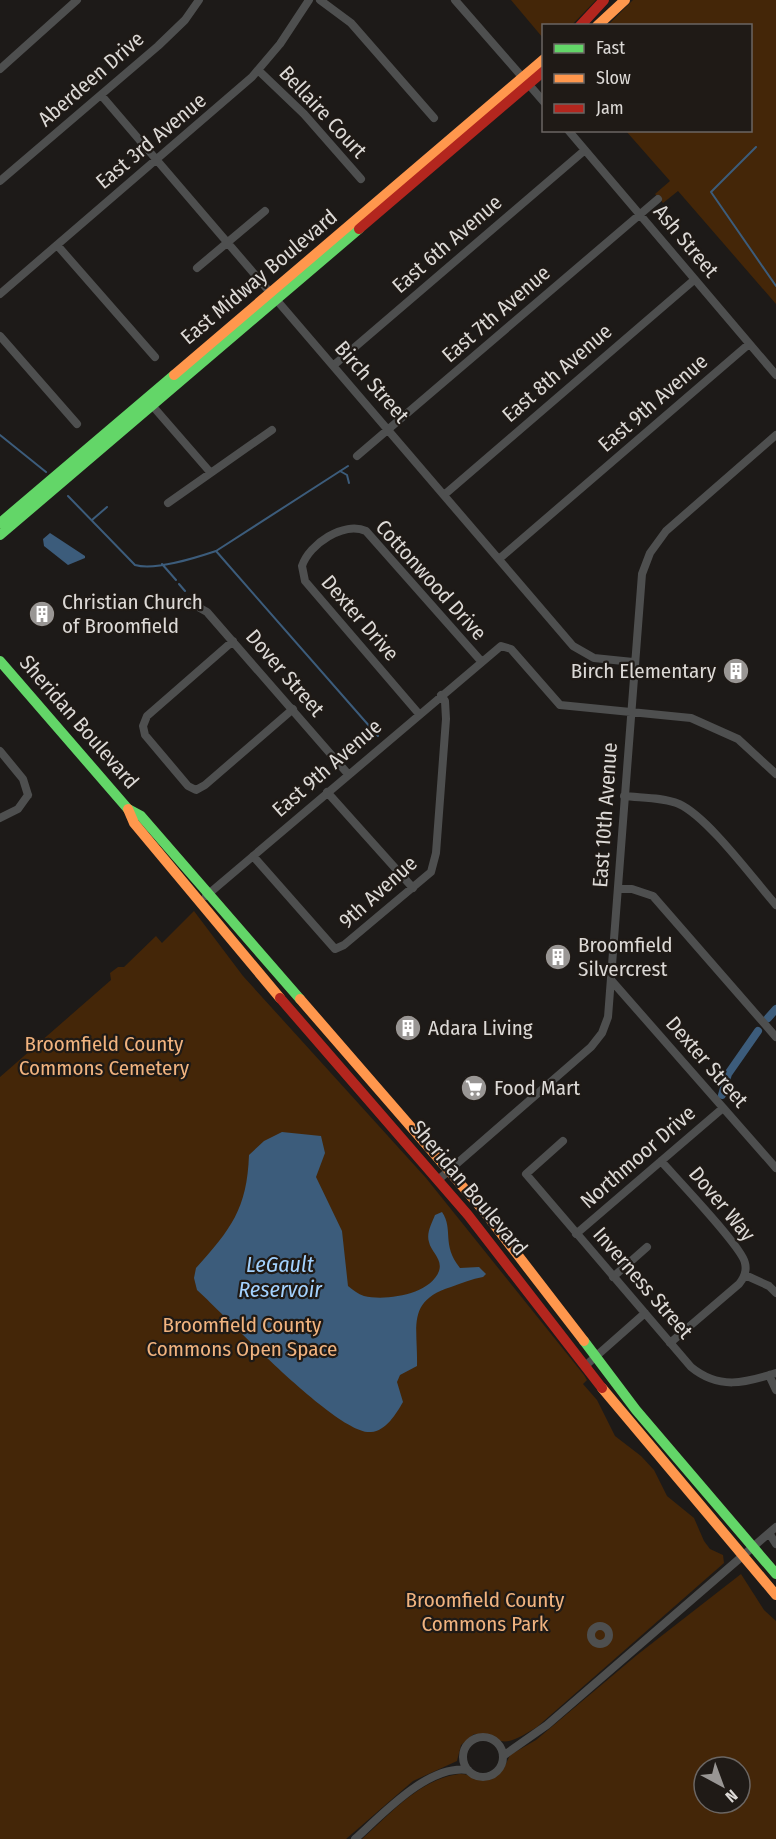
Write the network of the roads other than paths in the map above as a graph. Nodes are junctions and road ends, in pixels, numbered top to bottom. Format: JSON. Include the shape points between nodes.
{"nodes":[{"id":1,"x":77,"y":0,"type":"edge"},
{"id":2,"x":199,"y":0,"type":"edge"},
{"id":3,"x":309,"y":0,"type":"edge"},
{"id":4,"x":320,"y":0,"type":"edge"},
{"id":5,"x":455,"y":0,"type":"edge"},
{"id":6,"x":604,"y":0,"type":"edge"},
{"id":7,"x":625,"y":0,"type":"edge"},
{"id":8,"x":582,"y":24,"type":"edge"},
{"id":9,"x":599,"y":24,"type":"edge"},
{"id":10,"x":542,"y":60,"type":"edge"},
{"id":11,"x":0,"y":69,"type":"edge"},
{"id":12,"x":258,"y":70,"type":"junction"},
{"id":13,"x":542,"y":72,"type":"edge"},
{"id":14,"x":525,"y":81,"type":"junction"},
{"id":15,"x":101,"y":94,"type":"junction"},
{"id":16,"x":542,"y":101,"type":"edge"},
{"id":17,"x":434,"y":118,"type":"dead end"},
{"id":18,"x":570,"y":132,"type":"edge"},
{"id":19,"x":585,"y":150,"type":"junction"},
{"id":20,"x":157,"y":160,"type":"junction"},
{"id":21,"x":361,"y":179,"type":"dead end"},
{"id":22,"x":0,"y":181,"type":"edge"},
{"id":23,"x":658,"y":199,"type":"dead end"},
{"id":24,"x":265,"y":211,"type":"dead end"},
{"id":25,"x":640,"y":214,"type":"junction"},
{"id":26,"x":227,"y":242,"type":"junction"},
{"id":27,"x":57,"y":245,"type":"junction"},
{"id":28,"x":197,"y":268,"type":"dead end"},
{"id":29,"x":694,"y":280,"type":"junction"},
{"id":30,"x":0,"y":294,"type":"edge"},
{"id":31,"x":274,"y":295,"type":"junction"},
{"id":32,"x":0,"y":336,"type":"edge"},
{"id":33,"x":749,"y":344,"type":"junction"},
{"id":34,"x":155,"y":357,"type":"dead end"},
{"id":35,"x":333,"y":365,"type":"junction"},
{"id":36,"x":776,"y":375,"type":"edge"},
{"id":37,"x":149,"y":401,"type":"junction"},
{"id":38,"x":77,"y":424,"type":"dead end"},
{"id":39,"x":389,"y":429,"type":"junction"},
{"id":40,"x":272,"y":430,"type":"dead end"},
{"id":41,"x":776,"y":435,"type":"edge"},
{"id":42,"x":357,"y":456,"type":"dead end"},
{"id":43,"x":210,"y":472,"type":"junction"},
{"id":44,"x":444,"y":495,"type":"junction"},
{"id":45,"x":168,"y":503,"type":"dead end"},
{"id":46,"x":0,"y":523,"type":"edge"},
{"id":47,"x":0,"y":535,"type":"edge"},
{"id":48,"x":321,"y":543,"type":"joint"},
{"id":49,"x":499,"y":559,"type":"junction"},
{"id":50,"x":191,"y":603,"type":"dead end"},
{"id":51,"x":233,"y":641,"type":"junction"},
{"id":52,"x":0,"y":661,"type":"edge"},
{"id":53,"x":481,"y":661,"type":"junction"},
{"id":54,"x":633,"y":662,"type":"junction"},
{"id":55,"x":441,"y":695,"type":"junction"},
{"id":56,"x":293,"y":709,"type":"junction"},
{"id":57,"x":630,"y":711,"type":"junction"},
{"id":58,"x":419,"y":714,"type":"junction"},
{"id":59,"x":0,"y":752,"type":"edge"},
{"id":60,"x":348,"y":774,"type":"junction"},
{"id":61,"x":776,"y":774,"type":"edge"},
{"id":62,"x":327,"y":792,"type":"junction"},
{"id":63,"x":28,"y":795,"type":"junction"},
{"id":64,"x":624,"y":796,"type":"junction"},
{"id":65,"x":37,"y":798,"type":"dead end"},
{"id":66,"x":128,"y":808,"type":"junction"},
{"id":67,"x":0,"y":818,"type":"edge"},
{"id":68,"x":253,"y":856,"type":"junction"},
{"id":69,"x":413,"y":888,"type":"junction"},
{"id":70,"x":618,"y":889,"type":"junction"},
{"id":71,"x":209,"y":893,"type":"junction"},
{"id":72,"x":198,"y":903,"type":"junction"},
{"id":73,"x":776,"y":905,"type":"edge"},
{"id":74,"x":611,"y":980,"type":"junction"},
{"id":75,"x":776,"y":1037,"type":"edge"},
{"id":76,"x":723,"y":1108,"type":"junction"},
{"id":77,"x":563,"y":1141,"type":"dead end"},
{"id":78,"x":661,"y":1161,"type":"junction"},
{"id":79,"x":776,"y":1168,"type":"edge"},
{"id":80,"x":449,"y":1170,"type":"junction"},
{"id":81,"x":438,"y":1180,"type":"junction"},
{"id":82,"x":576,"y":1234,"type":"junction"},
{"id":83,"x":647,"y":1247,"type":"dead end"},
{"id":84,"x":745,"y":1275,"type":"junction"},
{"id":85,"x":613,"y":1277,"type":"junction"},
{"id":86,"x":776,"y":1293,"type":"edge"},
{"id":87,"x":645,"y":1313,"type":"junction"},
{"id":88,"x":670,"y":1342,"type":"junction"},
{"id":89,"x":596,"y":1357,"type":"junction"},
{"id":90,"x":585,"y":1366,"type":"junction"},
{"id":91,"x":773,"y":1374,"type":"edge"},
{"id":92,"x":776,"y":1390,"type":"edge"},
{"id":93,"x":776,"y":1527,"type":"edge"},
{"id":94,"x":769,"y":1533,"type":"junction"},
{"id":95,"x":776,"y":1544,"type":"edge"},
{"id":96,"x":753,"y":1548,"type":"junction"},
{"id":97,"x":743,"y":1558,"type":"junction"},
{"id":98,"x":776,"y":1574,"type":"edge"},
{"id":99,"x":776,"y":1595,"type":"edge"},
{"id":100,"x":522,"y":1741,"type":"junction"},
{"id":101,"x":498,"y":1744,"type":"junction"},
{"id":102,"x":503,"y":1756,"type":"junction"},
{"id":103,"x":463,"y":1759,"type":"junction"},
{"id":104,"x":468,"y":1770,"type":"junction"},
{"id":105,"x":442,"y":1774,"type":"junction"},
{"id":106,"x":355,"y":1839,"type":"edge"}],
"edges":[{"from":1,"to":11,"type":"street"},
{"from":2,"to":15,"type":"street","name":"Aberdeen Drive","via":[[178,28]]},
{"from":3,"to":12,"type":"street","name":"East 3rd Avenue"},
{"from":4,"to":17,"type":"street","via":[[351,23]]},
{"from":5,"to":14,"type":"street"},
{"from":6,"to":8,"type":"main road"},
{"from":7,"to":9,"type":"main road"},
{"from":10,"to":14,"type":"main road","name":"East Midway Boulevard"},
{"from":12,"to":20,"type":"street","name":"East 3rd Avenue"},
{"from":12,"to":21,"type":"street","name":"Bellaire Court","via":[[304,114]]},
{"from":13,"to":14,"type":"main road","name":"East Midway Boulevard"},
{"from":14,"to":16,"type":"street"},
{"from":14,"to":31,"type":"main road","name":"East Midway Boulevard"},
{"from":15,"to":20,"type":"street","name":"Birch Street"},
{"from":15,"to":22,"type":"street","name":"Aberdeen Drive"},
{"from":18,"to":19,"type":"street","name":"Ash Street"},
{"from":19,"to":25,"type":"street","name":"Ash Street"},
{"from":19,"to":35,"type":"street","name":"East 6th Avenue"},
{"from":20,"to":26,"type":"street","name":"Birch Street"},
{"from":20,"to":27,"type":"street","name":"East 3rd Avenue"},
{"from":23,"to":25,"type":"street","name":"East 7th Avenue"},
{"from":24,"to":26,"type":"street"},
{"from":25,"to":29,"type":"street","name":"Ash Street"},
{"from":25,"to":39,"type":"street","name":"East 7th Avenue"},
{"from":26,"to":28,"type":"street"},
{"from":26,"to":31,"type":"street","name":"Birch Street"},
{"from":27,"to":30,"type":"street","name":"East 3rd Avenue"},
{"from":27,"to":34,"type":"street"},
{"from":29,"to":33,"type":"street","name":"Ash Street"},
{"from":29,"to":44,"type":"street","name":"East 8th Avenue"},
{"from":31,"to":35,"type":"street","name":"Birch Street"},
{"from":31,"to":37,"type":"main road","name":"East Midway Boulevard"},
{"from":32,"to":38,"type":"street"},
{"from":33,"to":36,"type":"street","name":"Ash Street"},
{"from":33,"to":49,"type":"street","name":"East 9th Avenue"},
{"from":35,"to":39,"type":"street","name":"Birch Street"},
{"from":37,"to":43,"type":"street"},
{"from":37,"to":46,"type":"main road","name":"East Midway Boulevard"},
{"from":37,"to":47,"type":"main road","name":"East Midway Boulevard"},
{"from":39,"to":42,"type":"street","name":"East 7th Avenue"},
{"from":39,"to":44,"type":"street","name":"Birch Street"},
{"from":40,"to":43,"type":"street"},
{"from":41,"to":54,"type":"street","name":"East 10th Avenue","via":[[657,542],[640,583]]},
{"from":43,"to":45,"type":"street"},
{"from":44,"to":49,"type":"street","name":"Birch Street"},
{"from":48,"to":53,"type":"street","name":"Cottonwood Drive","via":[[343,529],[366,531]]},
{"from":48,"to":58,"type":"street","name":"Dexter Drive","via":[[304,559],[304,581]]},
{"from":49,"to":54,"type":"street","name":"Birch Street","via":[[578,650],[594,658]]},
{"from":50,"to":51,"type":"street","name":"Dover Street","via":[[207,612]]},
{"from":51,"to":56,"type":"street","name":"Dover Street"},
{"from":51,"to":56,"type":"street","via":[[144,721],[145,735],[188,786],[196,790],[205,785]]},
{"from":52,"to":66,"type":"main road","name":"Sheridan Boulevard"},
{"from":53,"to":55,"type":"street","name":"East 9th Avenue"},
{"from":53,"to":57,"type":"street","name":"East 9th Avenue","via":[[497,647],[509,647],[560,705]]},
{"from":54,"to":57,"type":"street","name":"East 10th Avenue"},
{"from":55,"to":58,"type":"street","name":"East 9th Avenue"},
{"from":55,"to":69,"type":"street","name":"9th Avenue","via":[[446,719],[436,853],[431,872]]},
{"from":56,"to":60,"type":"street","name":"Dover Street"},
{"from":57,"to":61,"type":"street","via":[[710,724],[738,739]]},
{"from":57,"to":64,"type":"street","name":"East 10th Avenue"},
{"from":58,"to":60,"type":"street","name":"East 9th Avenue"},
{"from":59,"to":63,"type":"street","via":[[23,779]]},
{"from":60,"to":62,"type":"street","name":"East 9th Avenue"},
{"from":62,"to":68,"type":"street","name":"East 9th Avenue"},
{"from":62,"to":69,"type":"street"},
{"from":63,"to":65,"type":"street"},
{"from":63,"to":67,"type":"street","via":[[18,809]]},
{"from":64,"to":70,"type":"street","name":"East 10th Avenue"},
{"from":64,"to":73,"type":"street","via":[[664,800],[688,809]]},
{"from":66,"to":71,"type":"main road","name":"Sheridan Boulevard","via":[[141,816]]},
{"from":66,"to":72,"type":"main road","name":"Sheridan Boulevard","via":[[134,823]]},
{"from":68,"to":69,"type":"street","name":"9th Avenue","via":[[335,949]]},
{"from":68,"to":71,"type":"street","name":"East 9th Avenue"},
{"from":70,"to":74,"type":"street","name":"East 10th Avenue"},
{"from":70,"to":75,"type":"street","via":[[653,896]]},
{"from":71,"to":72,"type":"street","name":"East 9th Avenue"},
{"from":71,"to":80,"type":"main road","name":"Sheridan Boulevard"},
{"from":72,"to":81,"type":"main road","name":"Sheridan Boulevard"},
{"from":74,"to":76,"type":"street","name":"Dexter Street"},
{"from":74,"to":80,"type":"street","name":"East 10th Avenue","via":[[608,1017],[599,1038]]},
{"from":76,"to":78,"type":"street","name":"Northmoor Drive"},
{"from":76,"to":79,"type":"street","name":"Dexter Street"},
{"from":77,"to":82,"type":"street","name":"Inverness Street","via":[[526,1174]]},
{"from":78,"to":82,"type":"street","name":"Northmoor Drive"},
{"from":78,"to":84,"type":"street","name":"Dover Way","via":[[740,1252],[746,1265]]},
{"from":80,"to":81,"type":"street","name":"East 10th Avenue"},
{"from":80,"to":89,"type":"main road","name":"Sheridan Boulevard","via":[[521,1256]]},
{"from":81,"to":90,"type":"main road","name":"Sheridan Boulevard","via":[[501,1254]]},
{"from":82,"to":85,"type":"street","name":"Inverness Street"},
{"from":83,"to":85,"type":"street"},
{"from":84,"to":86,"type":"street","via":[[762,1281]]},
{"from":84,"to":88,"type":"street"},
{"from":85,"to":87,"type":"street","name":"Inverness Street"},
{"from":87,"to":88,"type":"street","name":"Inverness Street"},
{"from":87,"to":89,"type":"street"},
{"from":88,"to":91,"type":"street","name":"Inverness Street","via":[[709,1379],[730,1384]]},
{"from":89,"to":90,"type":"street"},
{"from":89,"to":96,"type":"main road","name":"Sheridan Boulevard"},
{"from":90,"to":97,"type":"main road","name":"Sheridan Boulevard","via":[[654,1455]]},
{"from":91,"to":92,"type":"street"},
{"from":93,"to":94,"type":"street"},
{"from":94,"to":95,"type":"street"},
{"from":94,"to":96,"type":"street"},
{"from":96,"to":97,"type":"street"},
{"from":96,"to":98,"type":"main road","name":"Sheridan Boulevard"},
{"from":97,"to":99,"type":"main road","name":"Sheridan Boulevard"},
{"from":97,"to":100,"type":"street","via":[[547,1725]]},
{"from":100,"to":101,"type":"street"},
{"from":100,"to":102,"type":"street"},
{"from":101,"to":102,"type":"street"},
{"from":101,"to":103,"type":"street","via":[[489,1738],[477,1738],[466,1745]]},
{"from":102,"to":104,"type":"street","via":[[499,1769],[489,1776],[476,1776]]},
{"from":103,"to":104,"type":"street"},
{"from":103,"to":105,"type":"street"},
{"from":104,"to":105,"type":"street"},
{"from":105,"to":106,"type":"street","via":[[418,1785]]}]}
